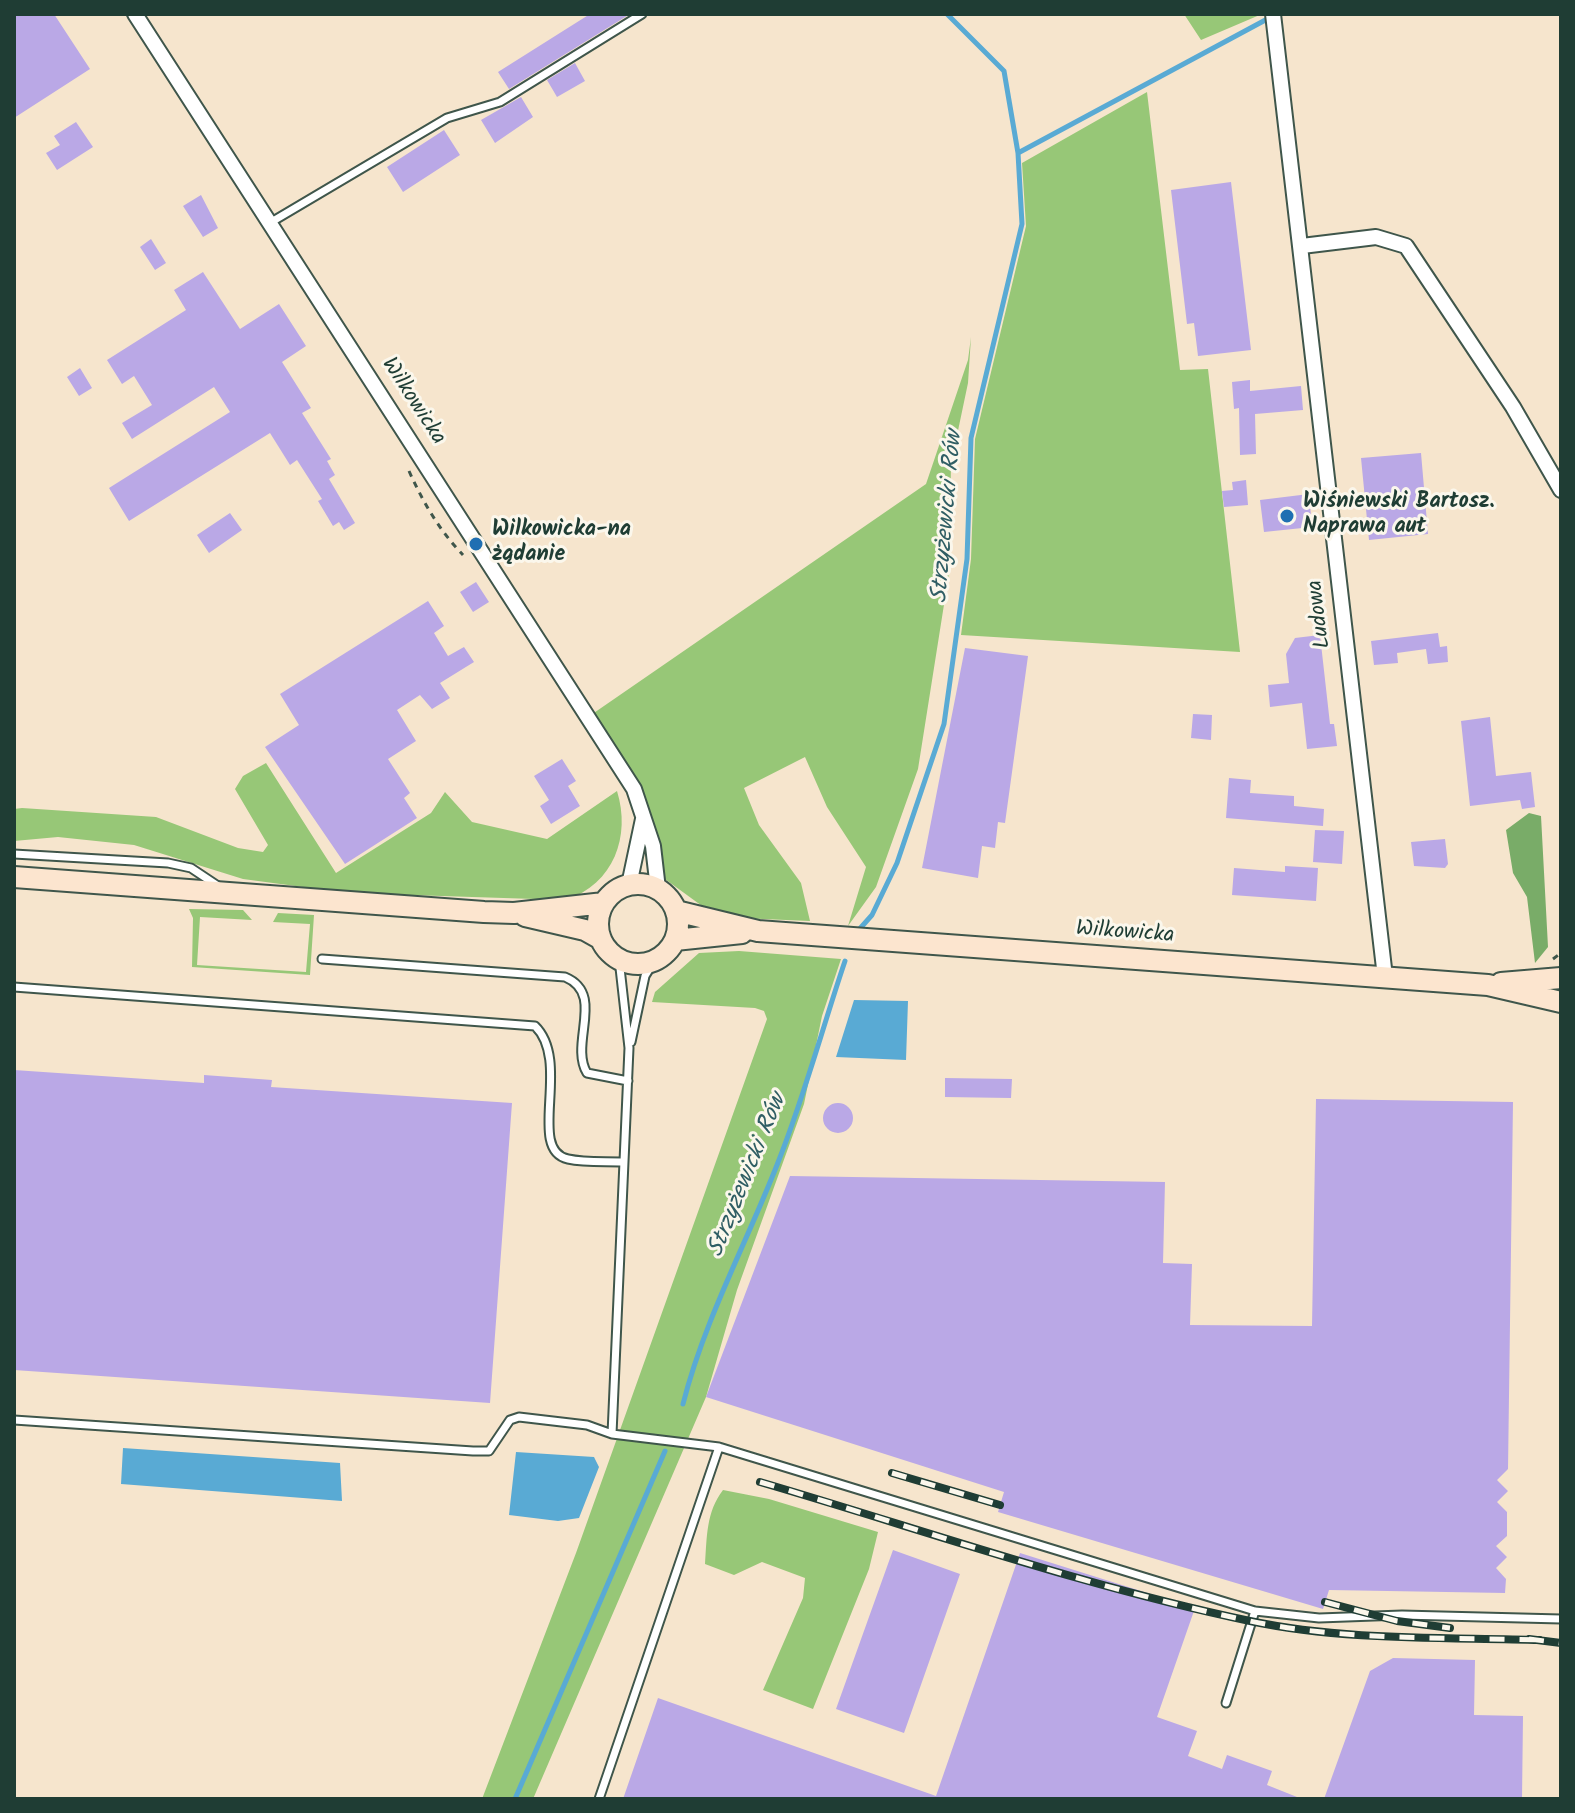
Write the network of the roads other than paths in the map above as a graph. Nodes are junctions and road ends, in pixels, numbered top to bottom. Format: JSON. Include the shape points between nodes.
{"nodes":[{"id":1,"x":135,"y":14,"type":"edge"},
{"id":2,"x":642,"y":14,"type":"edge"},
{"id":3,"x":1273,"y":14,"type":"edge"},
{"id":4,"x":268,"y":224,"type":"junction"},
{"id":5,"x":1302,"y":246,"type":"junction"},
{"id":6,"x":1561,"y":490,"type":"edge"},
{"id":7,"x":643,"y":818,"type":"junction"},
{"id":8,"x":14,"y":854,"type":"edge"},
{"id":9,"x":14,"y":877,"type":"edge"},
{"id":10,"x":629,"y":885,"type":"junction"},
{"id":11,"x":658,"y":889,"type":"junction"},
{"id":12,"x":230,"y":894,"type":"junction"},
{"id":13,"x":604,"y":903,"type":"junction"},
{"id":14,"x":676,"y":911,"type":"junction"},
{"id":15,"x":514,"y":913,"type":"junction"},
{"id":16,"x":758,"y":931,"type":"junction"},
{"id":17,"x":601,"y":939,"type":"junction"},
{"id":18,"x":675,"y":940,"type":"junction"},
{"id":19,"x":322,"y":959,"type":"dead end"},
{"id":20,"x":619,"y":959,"type":"junction"},
{"id":21,"x":655,"y":960,"type":"junction"},
{"id":22,"x":1385,"y":977,"type":"junction"},
{"id":23,"x":1561,"y":978,"type":"edge"},
{"id":24,"x":1488,"y":985,"type":"junction"},
{"id":25,"x":14,"y":987,"type":"edge"},
{"id":26,"x":1561,"y":1002,"type":"edge"},
{"id":27,"x":629,"y":1048,"type":"junction"},
{"id":28,"x":628,"y":1081,"type":"junction"},
{"id":29,"x":624,"y":1162,"type":"junction"},
{"id":30,"x":14,"y":1420,"type":"edge"},
{"id":31,"x":612,"y":1434,"type":"junction"},
{"id":32,"x":719,"y":1447,"type":"junction"},
{"id":33,"x":1255,"y":1611,"type":"junction"},
{"id":34,"x":1561,"y":1619,"type":"edge"},
{"id":35,"x":1226,"y":1703,"type":"dead end"},
{"id":36,"x":599,"y":1799,"type":"edge"}],
"edges":[{"from":1,"to":4,"type":"street","name":"Wilkowicka"},
{"from":2,"to":4,"type":"lane","via":[[500,102],[447,118]]},
{"from":3,"to":5,"type":"street","name":"Ludowa"},
{"from":4,"to":7,"type":"street","name":"Wilkowicka","via":[[634,789]]},
{"from":5,"to":6,"type":"street","via":[[1376,237],[1406,246]]},
{"from":5,"to":22,"type":"street","name":"Ludowa"},
{"from":7,"to":10,"type":"street"},
{"from":7,"to":11,"type":"street","name":"Wilkowicka"},
{"from":8,"to":12,"type":"lane","via":[[168,863],[191,868]]},
{"from":9,"to":12,"type":"main road"},
{"from":10,"to":11,"type":"main road"},
{"from":10,"to":13,"type":"main road"},
{"from":11,"to":14,"type":"main road"},
{"from":12,"to":15,"type":"main road"},
{"from":13,"to":15,"type":"main road"},
{"from":13,"to":17,"type":"main road"},
{"from":14,"to":16,"type":"main road","name":"Wilkowicka"},
{"from":14,"to":18,"type":"main road"},
{"from":15,"to":17,"type":"main road","via":[[585,930]]},
{"from":16,"to":18,"type":"main road","name":"Wilkowicka"},
{"from":16,"to":22,"type":"main road","name":"Wilkowicka"},
{"from":17,"to":20,"type":"main road"},
{"from":18,"to":21,"type":"main road"},
{"from":19,"to":28,"type":"lane","via":[[578,982],[586,995],[581,1063],[587,1073]]},
{"from":20,"to":21,"type":"main road","via":[[638,964]]},
{"from":20,"to":27,"type":"lane"},
{"from":21,"to":27,"type":"lane","via":[[645,976]]},
{"from":22,"to":24,"type":"main road","name":"Wilkowicka"},
{"from":23,"to":24,"type":"main road","name":"Wilkowicka"},
{"from":24,"to":26,"type":"main road","name":"Wilkowicka"},
{"from":25,"to":29,"type":"lane","via":[[535,1026],[545,1036],[553,1060],[547,1134],[554,1150],[565,1159]]},
{"from":27,"to":28,"type":"lane"},
{"from":28,"to":29,"type":"lane"},
{"from":29,"to":31,"type":"lane"},
{"from":30,"to":31,"type":"lane","via":[[473,1451],[489,1451],[510,1420],[519,1417],[587,1425]]},
{"from":31,"to":32,"type":"lane"},
{"from":32,"to":33,"type":"lane"},
{"from":32,"to":36,"type":"lane"},
{"from":33,"to":34,"type":"lane","via":[[1319,1618]]},
{"from":33,"to":35,"type":"lane"}]}
